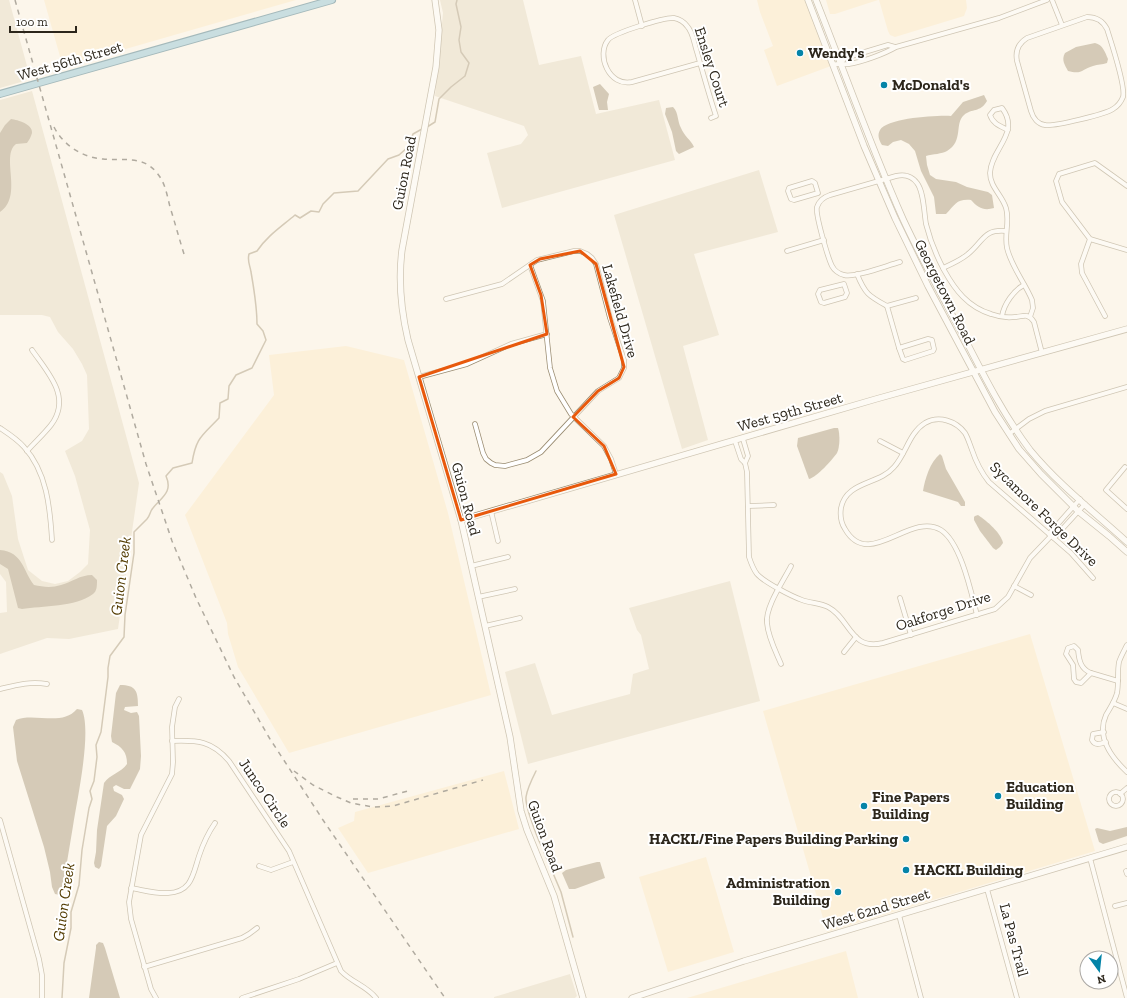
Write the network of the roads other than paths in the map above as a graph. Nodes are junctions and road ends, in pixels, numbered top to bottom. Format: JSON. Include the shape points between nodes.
{"nodes":[{"id":1,"x":332,"y":0,"type":"edge"},
{"id":2,"x":435,"y":0,"type":"edge"},
{"id":3,"x":635,"y":0,"type":"edge"},
{"id":4,"x":808,"y":0,"type":"edge"},
{"id":5,"x":816,"y":0,"type":"edge"},
{"id":6,"x":1047,"y":0,"type":"edge"},
{"id":7,"x":1052,"y":0,"type":"edge"},
{"id":8,"x":1062,"y":25,"type":"junction"},
{"id":9,"x":642,"y":26,"type":"junction"},
{"id":10,"x":700,"y":63,"type":"junction"},
{"id":11,"x":841,"y":63,"type":"junction"},
{"id":12,"x":833,"y":65,"type":"junction"},
{"id":13,"x":0,"y":94,"type":"edge"},
{"id":14,"x":711,"y":118,"type":"dead end"},
{"id":15,"x":1008,"y":130,"type":"junction"},
{"id":16,"x":886,"y":178,"type":"junction"},
{"id":17,"x":878,"y":180,"type":"junction"},
{"id":18,"x":1127,"y":186,"type":"edge"},
{"id":19,"x":818,"y":193,"type":"junction"},
{"id":20,"x":823,"y":198,"type":"junction"},
{"id":21,"x":1006,"y":231,"type":"junction"},
{"id":22,"x":1090,"y":239,"type":"junction"},
{"id":23,"x":824,"y":240,"type":"junction"},
{"id":24,"x":1127,"y":250,"type":"edge"},
{"id":25,"x":787,"y":251,"type":"dead end"},
{"id":26,"x":900,"y":262,"type":"dead end"},
{"id":27,"x":530,"y":265,"type":"junction"},
{"id":28,"x":943,"y":268,"type":"junction"},
{"id":29,"x":857,"y":274,"type":"junction"},
{"id":30,"x":846,"y":276,"type":"junction"},
{"id":31,"x":844,"y":284,"type":"junction"},
{"id":32,"x":1024,"y":285,"type":"junction"},
{"id":33,"x":916,"y":298,"type":"dead end"},
{"id":34,"x":446,"y":299,"type":"dead end"},
{"id":35,"x":887,"y":306,"type":"junction"},
{"id":36,"x":1002,"y":316,"type":"junction"},
{"id":37,"x":1105,"y":316,"type":"dead end"},
{"id":38,"x":1030,"y":317,"type":"junction"},
{"id":39,"x":1127,"y":329,"type":"edge"},
{"id":40,"x":547,"y":334,"type":"junction"},
{"id":41,"x":900,"y":348,"type":"junction"},
{"id":42,"x":32,"y":350,"type":"dead end"},
{"id":43,"x":1042,"y":353,"type":"junction"},
{"id":44,"x":980,"y":370,"type":"junction"},
{"id":45,"x":974,"y":372,"type":"junction"},
{"id":46,"x":419,"y":377,"type":"junction"},
{"id":47,"x":1127,"y":387,"type":"edge"},
{"id":48,"x":574,"y":417,"type":"junction"},
{"id":49,"x":475,"y":424,"type":"dead end"},
{"id":50,"x":0,"y":428,"type":"edge"},
{"id":51,"x":1016,"y":429,"type":"junction"},
{"id":52,"x":1009,"y":434,"type":"junction"},
{"id":53,"x":743,"y":439,"type":"junction"},
{"id":54,"x":735,"y":441,"type":"junction"},
{"id":55,"x":880,"y":441,"type":"dead end"},
{"id":56,"x":27,"y":451,"type":"junction"},
{"id":57,"x":903,"y":453,"type":"junction"},
{"id":58,"x":745,"y":463,"type":"junction"},
{"id":59,"x":1126,"y":466,"type":"dead end"},
{"id":60,"x":616,"y":474,"type":"junction"},
{"id":61,"x":1080,"y":499,"type":"junction"},
{"id":62,"x":1085,"y":504,"type":"junction"},
{"id":63,"x":774,"y":505,"type":"dead end"},
{"id":64,"x":748,"y":506,"type":"junction"},
{"id":65,"x":1076,"y":509,"type":"junction"},
{"id":66,"x":1127,"y":509,"type":"edge"},
{"id":67,"x":491,"y":511,"type":"junction"},
{"id":68,"x":460,"y":520,"type":"junction"},
{"id":69,"x":1051,"y":536,"type":"junction"},
{"id":70,"x":52,"y":540,"type":"dead end"},
{"id":71,"x":498,"y":541,"type":"dead end"},
{"id":72,"x":1127,"y":542,"type":"edge"},
{"id":73,"x":1127,"y":552,"type":"edge"},
{"id":74,"x":508,"y":557,"type":"dead end"},
{"id":75,"x":471,"y":566,"type":"junction"},
{"id":76,"x":791,"y":566,"type":"dead end"},
{"id":77,"x":1093,"y":578,"type":"dead end"},
{"id":78,"x":1014,"y":586,"type":"junction"},
{"id":79,"x":779,"y":588,"type":"junction"},
{"id":80,"x":515,"y":589,"type":"dead end"},
{"id":81,"x":1031,"y":595,"type":"dead end"},
{"id":82,"x":478,"y":597,"type":"junction"},
{"id":83,"x":900,"y":598,"type":"dead end"},
{"id":84,"x":977,"y":615,"type":"junction"},
{"id":85,"x":520,"y":618,"type":"dead end"},
{"id":86,"x":485,"y":626,"type":"junction"},
{"id":87,"x":911,"y":635,"type":"junction"},
{"id":88,"x":856,"y":638,"type":"junction"},
{"id":89,"x":1127,"y":645,"type":"edge"},
{"id":90,"x":844,"y":652,"type":"dead end"},
{"id":91,"x":781,"y":664,"type":"dead end"},
{"id":92,"x":1091,"y":673,"type":"junction"},
{"id":93,"x":1118,"y":681,"type":"junction"},
{"id":94,"x":47,"y":684,"type":"dead end"},
{"id":95,"x":0,"y":689,"type":"edge"},
{"id":96,"x":179,"y":699,"type":"dead end"},
{"id":97,"x":1113,"y":703,"type":"junction"},
{"id":98,"x":1127,"y":709,"type":"edge"},
{"id":99,"x":1104,"y":732,"type":"junction"},
{"id":100,"x":172,"y":741,"type":"junction"},
{"id":101,"x":1106,"y":742,"type":"junction"},
{"id":102,"x":1127,"y":772,"type":"edge"},
{"id":103,"x":1127,"y":788,"type":"edge"},
{"id":104,"x":1120,"y":794,"type":"dead end"},
{"id":105,"x":0,"y":820,"type":"edge"},
{"id":106,"x":215,"y":823,"type":"dead end"},
{"id":107,"x":1127,"y":847,"type":"edge"},
{"id":108,"x":1090,"y":858,"type":"junction"},
{"id":109,"x":293,"y":862,"type":"junction"},
{"id":110,"x":259,"y":866,"type":"dead end"},
{"id":111,"x":132,"y":888,"type":"junction"},
{"id":112,"x":987,"y":889,"type":"junction"},
{"id":113,"x":1127,"y":903,"type":"edge"},
{"id":114,"x":1115,"y":906,"type":"dead end"},
{"id":115,"x":899,"y":915,"type":"junction"},
{"id":116,"x":257,"y":928,"type":"dead end"},
{"id":117,"x":337,"y":963,"type":"junction"},
{"id":118,"x":144,"y":967,"type":"junction"},
{"id":119,"x":42,"y":998,"type":"edge"},
{"id":120,"x":156,"y":998,"type":"edge"},
{"id":121,"x":242,"y":998,"type":"edge"},
{"id":122,"x":376,"y":998,"type":"edge"},
{"id":123,"x":583,"y":998,"type":"edge"},
{"id":124,"x":632,"y":998,"type":"edge"},
{"id":125,"x":921,"y":998,"type":"edge"},
{"id":126,"x":1017,"y":998,"type":"edge"},
{"id":127,"x":1127,"y":998,"type":"edge"}],
"edges":[{"from":1,"to":13,"type":"main road","name":"West 56th Street"},
{"from":2,"to":46,"type":"street","name":"Guion Road","via":[[438,24],[435,77],[402,250],[400,276],[405,326]]},
{"from":3,"to":9,"type":"street"},
{"from":4,"to":12,"type":"street","name":"Georgetown Road"},
{"from":5,"to":11,"type":"street","name":"Georgetown Road"},
{"from":6,"to":11,"type":"street","via":[[999,18],[896,47],[888,46],[845,58]]},
{"from":7,"to":8,"type":"street"},
{"from":8,"to":8,"type":"street","via":[[1024,40],[1018,48],[1017,61],[1031,111],[1033,117],[1043,125],[1051,126],[1114,108],[1122,98],[1123,86],[1104,24],[1096,18],[1087,16]]},
{"from":9,"to":10,"type":"street","name":"Ensley Court","via":[[669,18],[682,21],[690,30]]},
{"from":9,"to":10,"type":"street","via":[[608,39],[604,51],[606,64],[613,78],[627,83]]},
{"from":10,"to":14,"type":"street","name":"Ensley Court","via":[[716,116]]},
{"from":11,"to":12,"type":"street"},
{"from":11,"to":16,"type":"street","name":"Georgetown Road"},
{"from":12,"to":17,"type":"street","name":"Georgetown Road"},
{"from":15,"to":15,"type":"street","via":[[992,121],[990,115],[994,110],[1002,108],[1006,113]]},
{"from":15,"to":21,"type":"street","via":[[992,163],[990,174],[993,186],[1006,210]]},
{"from":16,"to":17,"type":"street"},
{"from":16,"to":28,"type":"street","via":[[904,175],[918,184],[930,237]]},
{"from":16,"to":44,"type":"street","name":"Georgetown Road","via":[[917,249]]},
{"from":17,"to":20,"type":"street"},
{"from":17,"to":45,"type":"street","name":"Georgetown Road","via":[[914,257]]},
{"from":18,"to":22,"type":"street","via":[[1095,164],[1059,174],[1056,181],[1062,202]]},
{"from":19,"to":19,"type":"street","via":[[793,200],[788,190],[812,181]]},
{"from":19,"to":20,"type":"street"},
{"from":20,"to":23,"type":"street","via":[[817,206],[816,213]]},
{"from":21,"to":28,"type":"street","via":[[990,232],[964,256]]},
{"from":21,"to":32,"type":"street","via":[[1008,253]]},
{"from":22,"to":24,"type":"street"},
{"from":22,"to":37,"type":"street","via":[[1081,264],[1082,273]]},
{"from":23,"to":25,"type":"street"},
{"from":23,"to":30,"type":"street","via":[[833,267]]},
{"from":26,"to":29,"type":"street"},
{"from":27,"to":34,"type":"street","via":[[502,284]]},
{"from":27,"to":40,"type":"street","via":[[541,295]]},
{"from":27,"to":48,"type":"street","name":"Lakefield Drive","via":[[540,259],[575,251],[587,254],[596,266],[624,359],[624,367],[619,378],[598,391]]},
{"from":28,"to":36,"type":"street","via":[[956,290],[966,300],[981,310]]},
{"from":29,"to":30,"type":"street"},
{"from":29,"to":35,"type":"street","via":[[867,293]]},
{"from":30,"to":31,"type":"street"},
{"from":31,"to":31,"type":"street","via":[[820,290],[818,294],[821,302],[845,297],[847,293]]},
{"from":32,"to":36,"type":"street","via":[[1015,291]]},
{"from":32,"to":38,"type":"street","via":[[1033,304]]},
{"from":33,"to":35,"type":"street"},
{"from":35,"to":41,"type":"street"},
{"from":36,"to":38,"type":"street"},
{"from":38,"to":43,"type":"street","via":[[1034,322]]},
{"from":39,"to":43,"type":"street","name":"West 59th Street"},
{"from":40,"to":46,"type":"street","via":[[505,346],[462,365]]},
{"from":40,"to":48,"type":"street","via":[[554,382]]},
{"from":41,"to":41,"type":"street","via":[[905,360],[934,350],[930,339]]},
{"from":42,"to":56,"type":"street","via":[[55,384],[59,403],[52,424]]},
{"from":43,"to":44,"type":"street","name":"West 59th Street"},
{"from":44,"to":45,"type":"street","name":"West 59th Street"},
{"from":44,"to":51,"type":"street","name":"Georgetown Road"},
{"from":45,"to":52,"type":"street","name":"Georgetown Road"},
{"from":45,"to":53,"type":"street","name":"West 59th Street"},
{"from":46,"to":68,"type":"street","name":"Guion Road"},
{"from":47,"to":51,"type":"street","via":[[1045,411]]},
{"from":48,"to":49,"type":"street","name":"Lakefield Drive","via":[[533,458],[505,466],[492,463],[486,458]]},
{"from":48,"to":60,"type":"street","via":[[604,446]]},
{"from":50,"to":56,"type":"street"},
{"from":51,"to":52,"type":"street"},
{"from":51,"to":61,"type":"street","name":"Georgetown Road","via":[[1039,460]]},
{"from":52,"to":65,"type":"street","name":"Georgetown Road","via":[[1033,465]]},
{"from":53,"to":54,"type":"street","name":"West 59th Street"},
{"from":53,"to":58,"type":"street","via":[[748,456]]},
{"from":54,"to":58,"type":"street"},
{"from":54,"to":60,"type":"street","name":"West 59th Street"},
{"from":55,"to":57,"type":"street"},
{"from":56,"to":70,"type":"street","via":[[37,466],[44,484],[50,510]]},
{"from":57,"to":69,"type":"street","name":"Sycamore Forge Drive","via":[[915,432],[926,422],[940,419],[950,421],[965,434],[978,465],[989,482]]},
{"from":57,"to":84,"type":"street","via":[[891,471],[858,487],[847,496],[841,509],[844,527],[853,538],[864,544],[883,542],[918,526],[931,526],[940,530],[950,538],[959,554]]},
{"from":58,"to":64,"type":"street"},
{"from":59,"to":66,"type":"street","via":[[1106,490]]},
{"from":60,"to":67,"type":"street","name":"West 59th Street"},
{"from":61,"to":62,"type":"street","name":"Georgetown Road"},
{"from":61,"to":65,"type":"street"},
{"from":62,"to":65,"type":"street"},
{"from":62,"to":72,"type":"street","name":"Georgetown Road"},
{"from":63,"to":64,"type":"street"},
{"from":64,"to":79,"type":"street","via":[[751,563],[758,575]]},
{"from":65,"to":69,"type":"street","name":"Oakforge Drive"},
{"from":65,"to":73,"type":"street","name":"Georgetown Road"},
{"from":67,"to":68,"type":"street","name":"West 59th Street"},
{"from":67,"to":71,"type":"street"},
{"from":68,"to":75,"type":"street","name":"Guion Road"},
{"from":69,"to":77,"type":"street","name":"Sycamore Forge Drive","via":[[1073,555]]},
{"from":69,"to":78,"type":"street","name":"Oakforge Drive","via":[[1030,558]]},
{"from":74,"to":75,"type":"street"},
{"from":75,"to":82,"type":"street","name":"Guion Road"},
{"from":76,"to":79,"type":"street"},
{"from":78,"to":81,"type":"street"},
{"from":78,"to":84,"type":"street","name":"Oakforge Drive","via":[[1001,605]]},
{"from":79,"to":88,"type":"street","via":[[800,599],[832,609]]},
{"from":79,"to":91,"type":"street","via":[[768,610],[766,622]]},
{"from":80,"to":82,"type":"street"},
{"from":82,"to":86,"type":"street","name":"Guion Road"},
{"from":83,"to":87,"type":"street"},
{"from":84,"to":87,"type":"street","name":"Oakforge Drive"},
{"from":85,"to":86,"type":"street"},
{"from":86,"to":123,"type":"street","name":"Guion Road","via":[[512,748],[523,816],[557,905]]},
{"from":87,"to":88,"type":"street","name":"Oakforge Drive","via":[[875,644]]},
{"from":88,"to":90,"type":"street"},
{"from":89,"to":93,"type":"street","via":[[1120,661]]},
{"from":92,"to":92,"type":"street","via":[[1081,682],[1075,681],[1073,665],[1066,654],[1068,648],[1076,647],[1081,664]]},
{"from":92,"to":93,"type":"street"},
{"from":93,"to":97,"type":"street","via":[[1117,695]]},
{"from":94,"to":95,"type":"street","via":[[23,683]]},
{"from":96,"to":100,"type":"street","via":[[174,707]]},
{"from":97,"to":98,"type":"street"},
{"from":97,"to":99,"type":"street","via":[[1105,719]]},
{"from":99,"to":101,"type":"street"},
{"from":99,"to":101,"type":"street","via":[[1093,734],[1092,740],[1097,744]]},
{"from":100,"to":109,"type":"street","name":"Junco Circle","via":[[202,742],[212,746],[229,761],[289,851]]},
{"from":100,"to":111,"type":"street","via":[[172,774],[141,835]]},
{"from":101,"to":102,"type":"street","via":[[1112,756]]},
{"from":103,"to":104,"type":"street"},
{"from":105,"to":119,"type":"street","via":[[40,959]]},
{"from":106,"to":111,"type":"street","via":[[206,837],[194,874],[183,888],[161,893]]},
{"from":107,"to":108,"type":"street","name":"West 62nd Street"},
{"from":108,"to":112,"type":"street","name":"West 62nd Street"},
{"from":108,"to":127,"type":"street"},
{"from":109,"to":110,"type":"street","via":[[271,870]]},
{"from":109,"to":117,"type":"street","name":"Junco Circle"},
{"from":111,"to":118,"type":"street","via":[[129,912]]},
{"from":112,"to":115,"type":"street","name":"West 62nd Street"},
{"from":112,"to":126,"type":"street","name":"La Pas Trail"},
{"from":113,"to":114,"type":"street"},
{"from":115,"to":124,"type":"street","name":"West 62nd Street","via":[[744,961]]},
{"from":115,"to":125,"type":"street"},
{"from":116,"to":118,"type":"street","via":[[242,938]]},
{"from":117,"to":121,"type":"street","via":[[300,979]]},
{"from":117,"to":122,"type":"street","name":"Junco Circle","via":[[346,977]]},
{"from":118,"to":120,"type":"street"}]}
